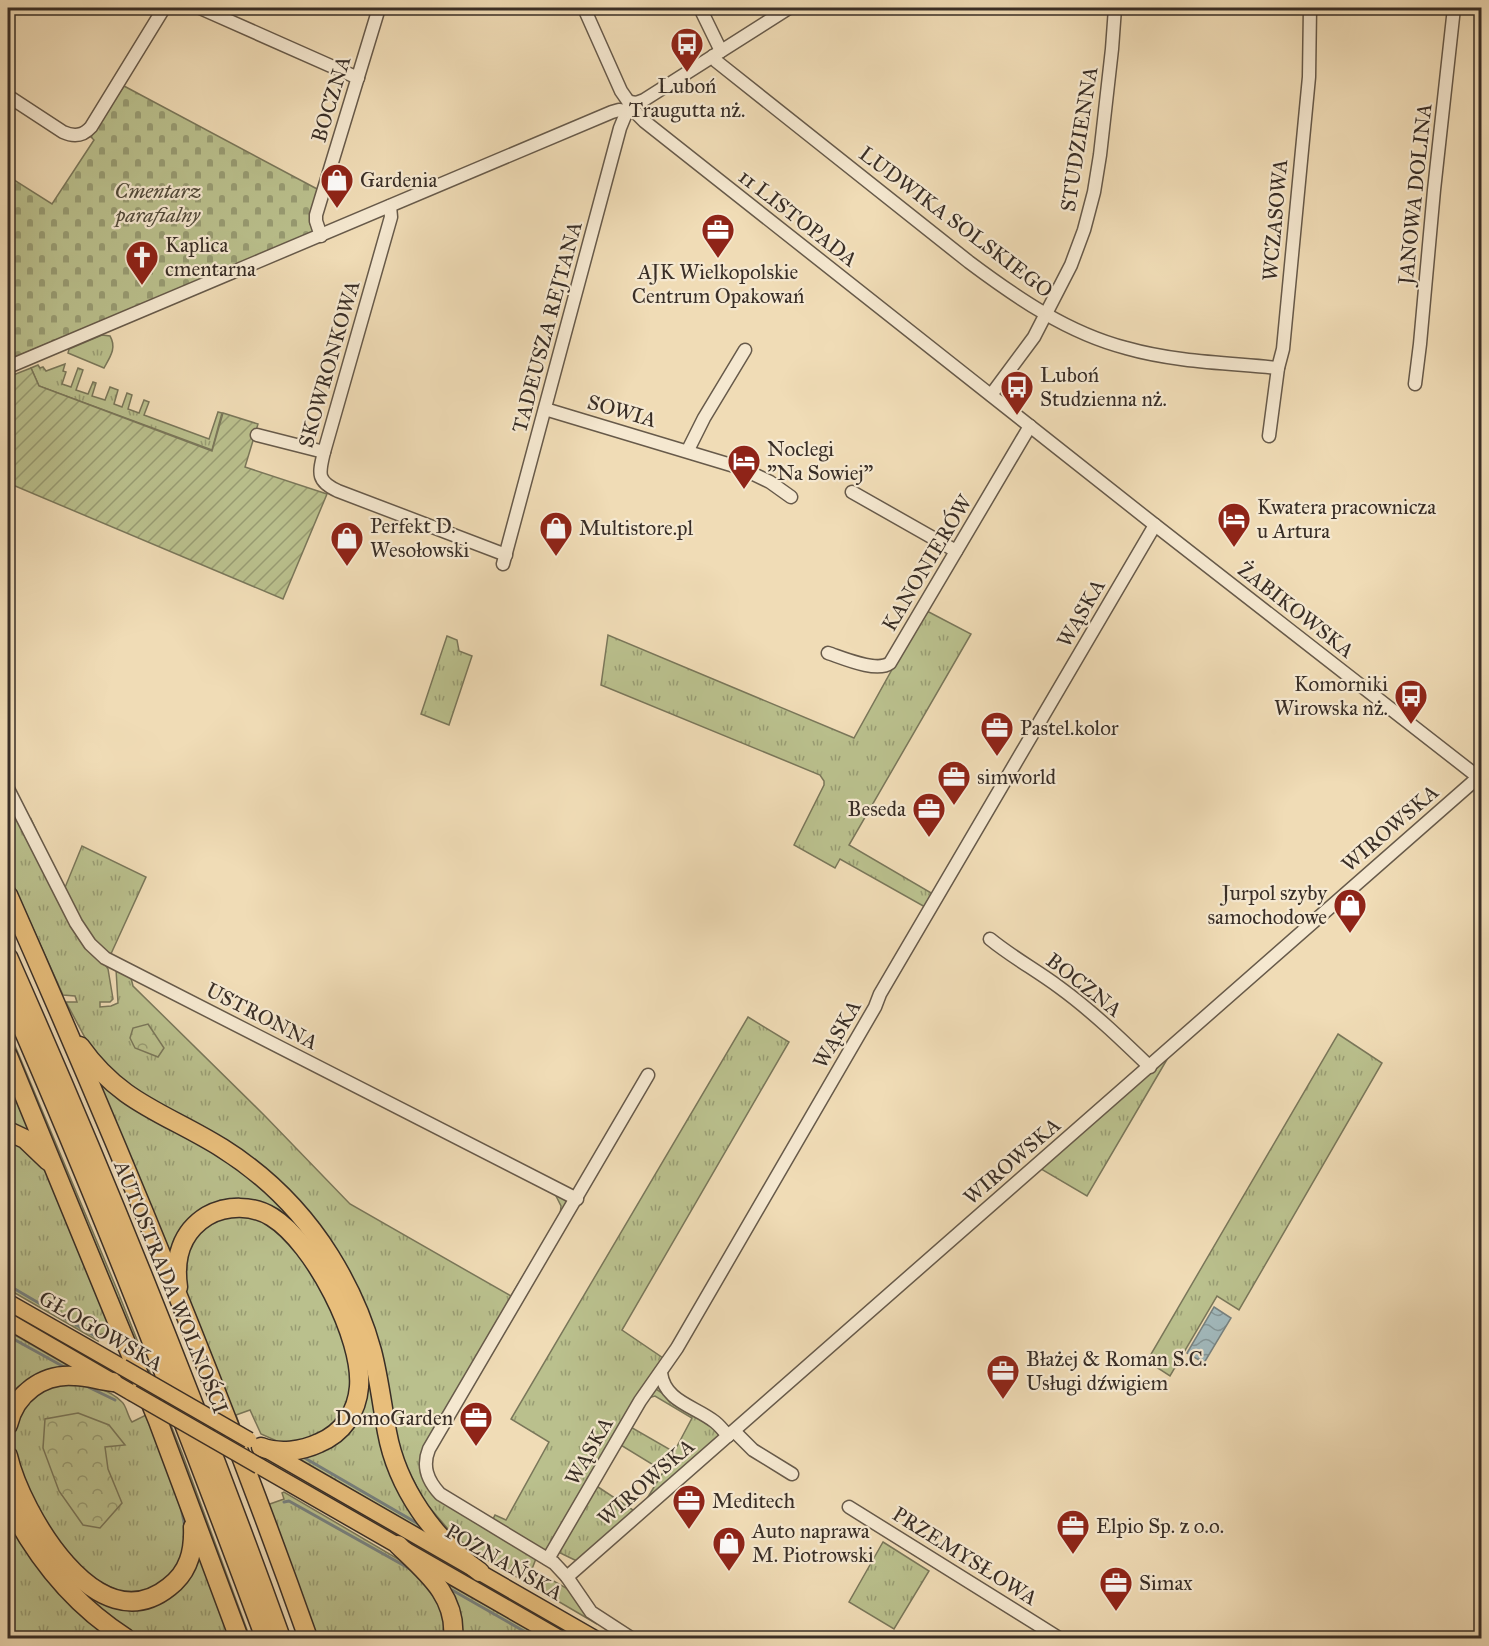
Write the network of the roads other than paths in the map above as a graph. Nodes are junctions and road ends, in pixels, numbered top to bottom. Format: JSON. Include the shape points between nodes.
{"nodes":[{"id":1,"x":164,"y":8,"type":"edge"},
{"id":2,"x":200,"y":8,"type":"edge"},
{"id":3,"x":379,"y":8,"type":"edge"},
{"id":4,"x":584,"y":8,"type":"edge"},
{"id":5,"x":700,"y":8,"type":"edge"},
{"id":6,"x":789,"y":8,"type":"edge"},
{"id":7,"x":1115,"y":8,"type":"edge"},
{"id":8,"x":1310,"y":8,"type":"edge"},
{"id":9,"x":1454,"y":8,"type":"edge"},
{"id":10,"x":717,"y":53,"type":"junction"},
{"id":11,"x":358,"y":78,"type":"junction"},
{"id":12,"x":8,"y":96,"type":"edge"},
{"id":13,"x":628,"y":107,"type":"junction"},
{"id":14,"x":390,"y":206,"type":"junction"},
{"id":15,"x":321,"y":236,"type":"junction"},
{"id":16,"x":1046,"y":315,"type":"junction"},
{"id":17,"x":745,"y":350,"type":"dead end"},
{"id":18,"x":8,"y":367,"type":"edge"},
{"id":19,"x":1278,"y":369,"type":"junction"},
{"id":20,"x":1415,"y":384,"type":"dead end"},
{"id":21,"x":991,"y":395,"type":"junction"},
{"id":22,"x":545,"y":409,"type":"junction"},
{"id":23,"x":1030,"y":426,"type":"junction"},
{"id":24,"x":257,"y":435,"type":"dead end"},
{"id":25,"x":1269,"y":436,"type":"dead end"},
{"id":26,"x":688,"y":450,"type":"junction"},
{"id":27,"x":324,"y":452,"type":"junction"},
{"id":28,"x":852,"y":492,"type":"dead end"},
{"id":29,"x":791,"y":497,"type":"dead end"},
{"id":30,"x":1155,"y":525,"type":"junction"},
{"id":31,"x":956,"y":551,"type":"junction"},
{"id":32,"x":505,"y":559,"type":"joint"},
{"id":33,"x":828,"y":653,"type":"dead end"},
{"id":34,"x":1480,"y":777,"type":"edge"},
{"id":35,"x":8,"y":789,"type":"edge"},
{"id":36,"x":8,"y":895,"type":"edge"},
{"id":37,"x":990,"y":939,"type":"dead end"},
{"id":38,"x":8,"y":957,"type":"edge"},
{"id":39,"x":8,"y":995,"type":"edge"},
{"id":40,"x":63,"y":1019,"type":"junction"},
{"id":41,"x":8,"y":1056,"type":"edge"},
{"id":42,"x":1150,"y":1066,"type":"junction"},
{"id":43,"x":648,"y":1075,"type":"dead end"},
{"id":44,"x":8,"y":1131,"type":"edge"},
{"id":45,"x":61,"y":1183,"type":"junction"},
{"id":46,"x":577,"y":1198,"type":"junction"},
{"id":47,"x":8,"y":1302,"type":"edge"},
{"id":48,"x":182,"y":1307,"type":"junction"},
{"id":49,"x":8,"y":1321,"type":"edge"},
{"id":50,"x":661,"y":1373,"type":"junction"},
{"id":51,"x":117,"y":1374,"type":"junction"},
{"id":52,"x":8,"y":1425,"type":"edge"},
{"id":53,"x":731,"y":1433,"type":"junction"},
{"id":54,"x":255,"y":1443,"type":"junction"},
{"id":55,"x":8,"y":1456,"type":"edge"},
{"id":56,"x":792,"y":1474,"type":"dead end"},
{"id":57,"x":187,"y":1498,"type":"junction"},
{"id":58,"x":8,"y":1502,"type":"edge"},
{"id":59,"x":849,"y":1507,"type":"dead end"},
{"id":60,"x":393,"y":1522,"type":"joint"},
{"id":61,"x":391,"y":1541,"type":"junction"},
{"id":62,"x":548,"y":1559,"type":"junction"},
{"id":63,"x":480,"y":1572,"type":"junction"},
{"id":64,"x":567,"y":1578,"type":"junction"},
{"id":65,"x":308,"y":1637,"type":"edge"},
{"id":66,"x":126,"y":1638,"type":"edge"},
{"id":67,"x":239,"y":1638,"type":"edge"},
{"id":68,"x":265,"y":1638,"type":"edge"},
{"id":69,"x":281,"y":1638,"type":"edge"},
{"id":70,"x":453,"y":1638,"type":"edge"},
{"id":71,"x":559,"y":1638,"type":"edge"},
{"id":72,"x":594,"y":1638,"type":"edge"},
{"id":73,"x":631,"y":1638,"type":"edge"},
{"id":74,"x":1056,"y":1638,"type":"edge"}],
"edges":[{"from":1,"to":12,"type":"street","via":[[84,133],[74,136],[63,132]]},
{"from":2,"to":11,"type":"street"},
{"from":3,"to":11,"type":"street","name":"BOCZNA"},
{"from":4,"to":13,"type":"street","name":"11 LISTOPADA"},
{"from":5,"to":10,"type":"street"},
{"from":6,"to":10,"type":"street"},
{"from":7,"to":16,"type":"street","name":"STUDZIENNA","via":[[1094,192],[1078,248]]},
{"from":8,"to":19,"type":"street","name":"WCZASOWA","via":[[1309,77]]},
{"from":9,"to":20,"type":"street","name":"JANOWA DOLINA"},
{"from":10,"to":13,"type":"street"},
{"from":10,"to":16,"type":"street","name":"LUDWIKA SOLSKIEGO","via":[[716,61],[969,262]]},
{"from":11,"to":15,"type":"street","name":"BOCZNA","via":[[316,218]]},
{"from":13,"to":14,"type":"street"},
{"from":13,"to":21,"type":"street","name":"11 LISTOPADA"},
{"from":13,"to":22,"type":"street","name":"TADEUSZA REJTANA"},
{"from":14,"to":15,"type":"street"},
{"from":14,"to":27,"type":"street","name":"SKOWRONKOWA","via":[[391,217]]},
{"from":15,"to":18,"type":"street"},
{"from":16,"to":19,"type":"street","name":"LUDWIKA SOLSKIEGO","via":[[1100,340],[1144,353]]},
{"from":16,"to":21,"type":"street","name":"STUDZIENNA"},
{"from":17,"to":26,"type":"street"},
{"from":19,"to":25,"type":"street","name":"WCZASOWA"},
{"from":21,"to":23,"type":"street","name":"11 LISTOPADA"},
{"from":22,"to":26,"type":"street","name":"SOWIA"},
{"from":22,"to":32,"type":"street","name":"TADEUSZA REJTANA"},
{"from":23,"to":30,"type":"street","name":"ŻABIKOWSKA"},
{"from":23,"to":31,"type":"street","name":"KANONIERÓW"},
{"from":24,"to":27,"type":"street"},
{"from":26,"to":29,"type":"street","name":"SOWIA","via":[[751,472]]},
{"from":27,"to":32,"type":"street","name":"SKOWRONKOWA","via":[[320,472],[327,485]]},
{"from":28,"to":31,"type":"street"},
{"from":30,"to":34,"type":"street","name":"ŻABIKOWSKA"},
{"from":30,"to":50,"type":"street","name":"WĄSKA"},
{"from":31,"to":33,"type":"street","name":"KANONIERÓW","via":[[886,666],[876,667]]},
{"from":34,"to":42,"type":"street","name":"WIROWSKA"},
{"from":35,"to":46,"type":"street","name":"USTRONNA","via":[[80,930],[105,958]]},
{"from":36,"to":40,"type":"highway"},
{"from":37,"to":42,"type":"street","name":"BOCZNA","via":[[1093,1014]]},
{"from":38,"to":69,"type":"highway","name":"AUTOSTRADA WOLNOŚCI","via":[[127,1236]]},
{"from":39,"to":68,"type":"highway","name":"AUTOSTRADA WOLNOŚCI","via":[[122,1267]]},
{"from":40,"to":48,"type":"highway"},
{"from":40,"to":63,"type":"highway","via":[[95,1065],[119,1089],[247,1166],[285,1200],[318,1239],[347,1287],[366,1331],[388,1439],[405,1483],[437,1532]]},
{"from":41,"to":45,"type":"highway"},
{"from":42,"to":53,"type":"street","name":"WIROWSKA"},
{"from":43,"to":46,"type":"street"},
{"from":44,"to":45,"type":"highway","via":[[39,1150]]},
{"from":45,"to":57,"type":"highway"},
{"from":46,"to":62,"type":"street","via":[[426,1456],[425,1464],[440,1494]]},
{"from":47,"to":51,"type":"main road","name":"GŁOGOWSKA"},
{"from":48,"to":54,"type":"highway","via":[[177,1269],[183,1243],[200,1221],[227,1209],[252,1209],[278,1221],[303,1246],[326,1282],[354,1350],[358,1387],[353,1411],[338,1431],[314,1446],[284,1450]]},
{"from":48,"to":65,"type":"highway"},
{"from":49,"to":51,"type":"main road","name":"GŁOGOWSKA"},
{"from":50,"to":53,"type":"street","via":[[672,1396]]},
{"from":50,"to":62,"type":"street","name":"WĄSKA","via":[[640,1401]]},
{"from":51,"to":52,"type":"highway","via":[[47,1379],[36,1384],[19,1399]]},
{"from":51,"to":54,"type":"main road","name":"GŁOGOWSKA","bridge":true},
{"from":51,"to":61,"type":"main road","name":"GŁOGOWSKA","bridge":true,"via":[[132,1393]]},
{"from":53,"to":56,"type":"street"},
{"from":53,"to":64,"type":"street","name":"WIROWSKA"},
{"from":54,"to":60,"type":"main road","name":"GŁOGOWSKA"},
{"from":55,"to":57,"type":"highway","via":[[24,1502],[60,1557],[78,1577],[112,1598],[138,1600],[160,1593],[184,1571],[193,1546]]},
{"from":57,"to":67,"type":"highway"},
{"from":58,"to":66,"type":"highway","via":[[32,1545],[59,1580]]},
{"from":59,"to":74,"type":"street","name":"PRZEMYSŁOWA"},
{"from":60,"to":63,"type":"main road","name":"POZNAŃSKA"},
{"from":61,"to":70,"type":"highway","via":[[429,1574],[445,1596],[453,1618]]},
{"from":61,"to":71,"type":"main road","name":"POZNAŃSKA"},
{"from":62,"to":64,"type":"street"},
{"from":63,"to":72,"type":"main road","name":"POZNAŃSKA"},
{"from":64,"to":73,"type":"street","via":[[595,1616]]}]}
